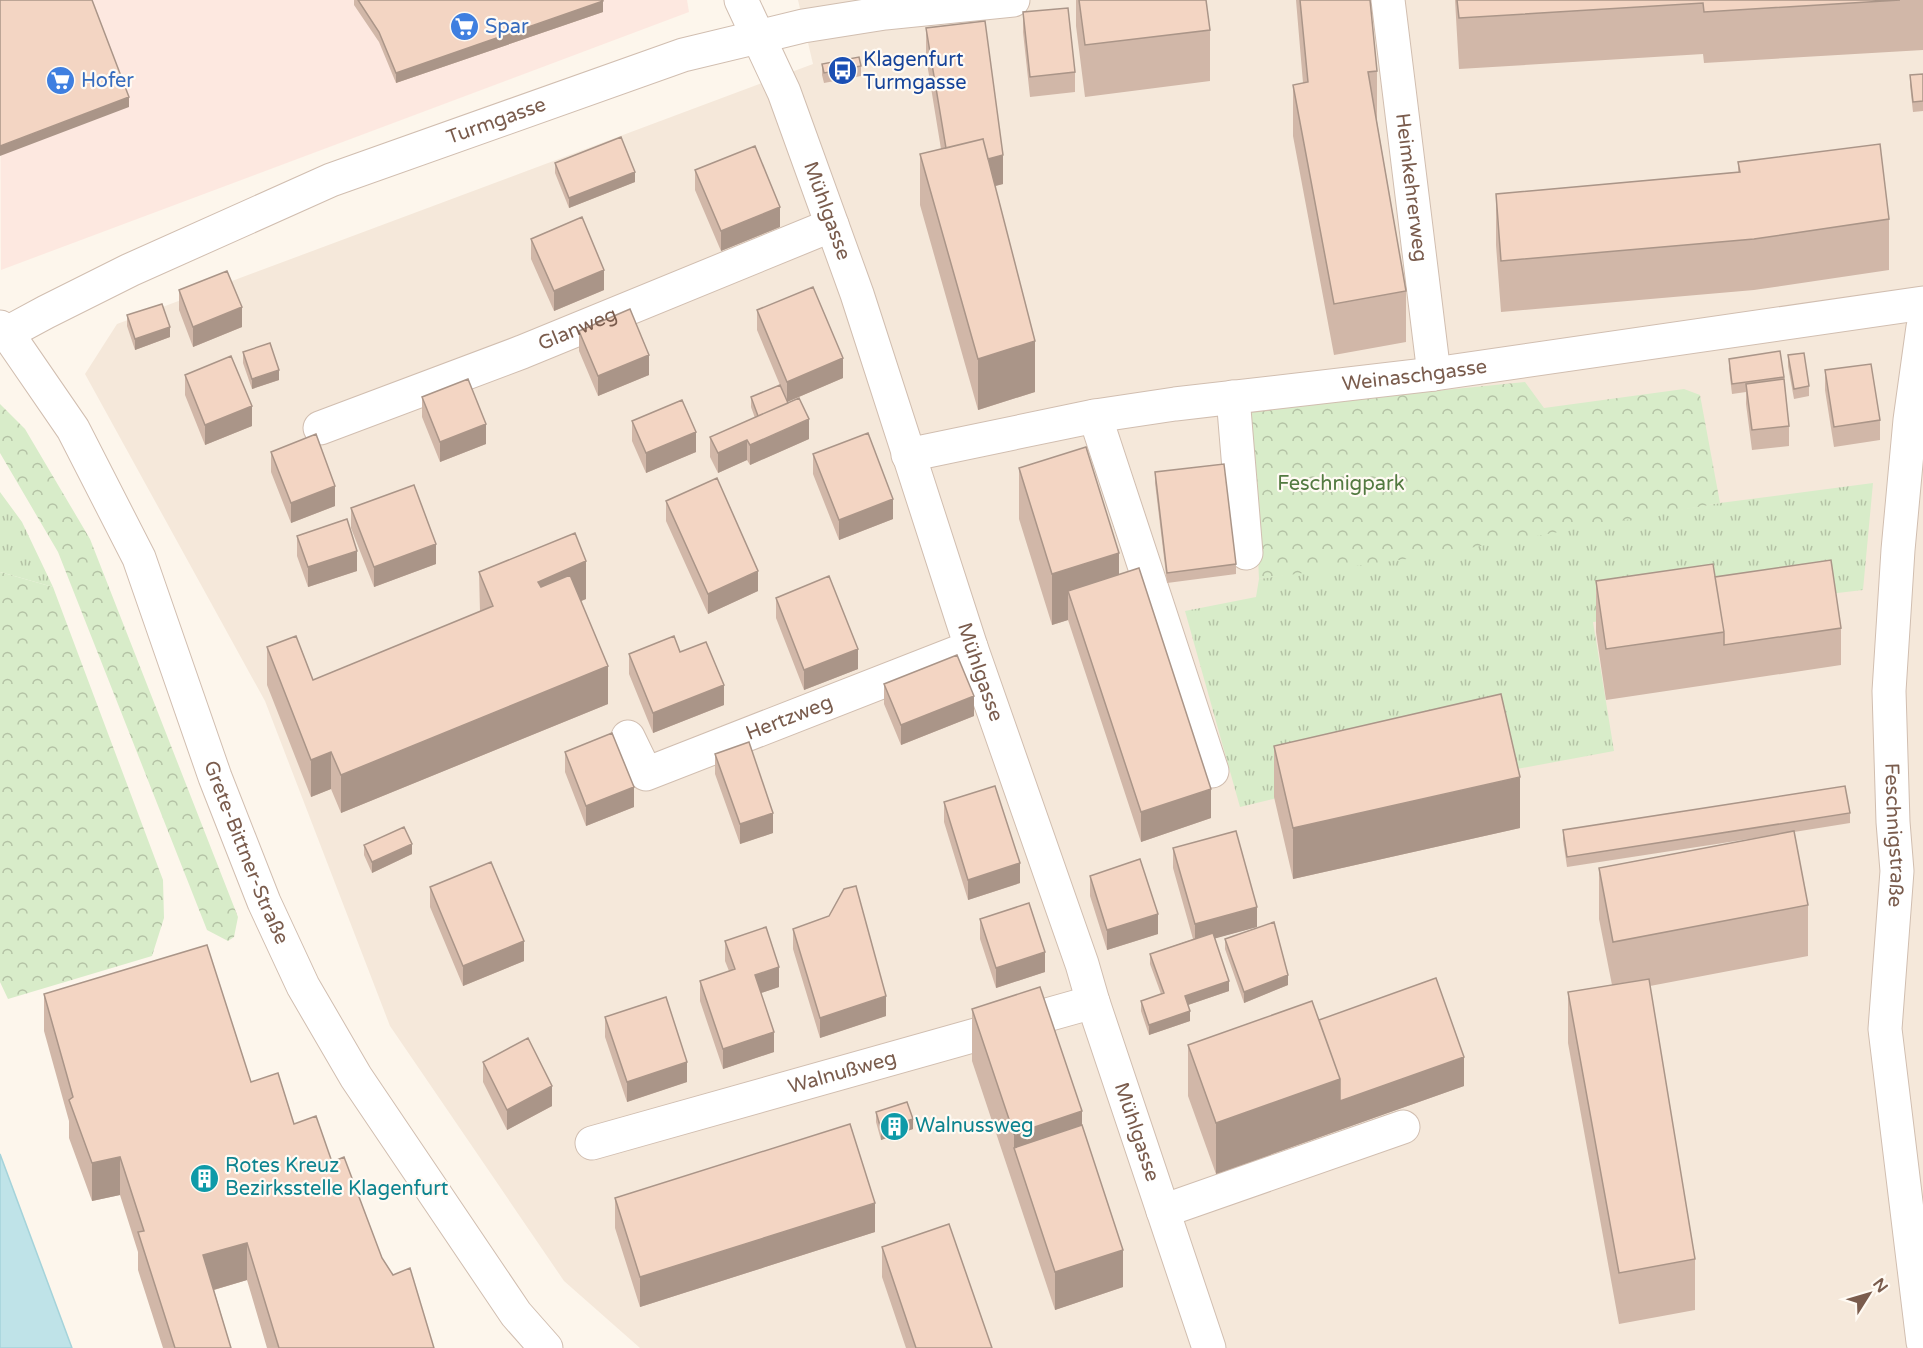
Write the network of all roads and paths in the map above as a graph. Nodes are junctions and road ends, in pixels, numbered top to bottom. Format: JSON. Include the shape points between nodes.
{"nodes":[{"id":1,"x":741,"y":0,"type":"edge"},
{"id":2,"x":1013,"y":0,"type":"edge"},
{"id":3,"x":1388,"y":0,"type":"edge"},
{"id":4,"x":757,"y":37,"type":"junction"},
{"id":5,"x":832,"y":225,"type":"junction"},
{"id":6,"x":1923,"y":303,"type":"edge"},
{"id":7,"x":1923,"y":327,"type":"edge"},
{"id":8,"x":4,"y":330,"type":"edge"},
{"id":9,"x":1434,"y":374,"type":"junction"},
{"id":10,"x":1233,"y":397,"type":"junction"},
{"id":11,"x":1095,"y":416,"type":"junction"},
{"id":12,"x":320,"y":428,"type":"dead end"},
{"id":13,"x":908,"y":455,"type":"junction"},
{"id":14,"x":1246,"y":553,"type":"dead end"},
{"id":15,"x":971,"y":647,"type":"junction"},
{"id":16,"x":628,"y":737,"type":"dead end"},
{"id":17,"x":1212,"y":771,"type":"dead end"},
{"id":18,"x":1093,"y":1002,"type":"junction"},
{"id":19,"x":1403,"y":1126,"type":"dead end"},
{"id":20,"x":592,"y":1143,"type":"dead end"},
{"id":21,"x":1163,"y":1210,"type":"junction"},
{"id":22,"x":1923,"y":1342,"type":"edge"},
{"id":23,"x":546,"y":1348,"type":"edge"},
{"id":24,"x":1209,"y":1348,"type":"edge"}],
"edges":[{"from":1,"to":4,"type":"street","name":"Mühlgasse"},
{"from":2,"to":4,"type":"street","name":"Turmgasse","via":[[885,13]]},
{"from":3,"to":9,"type":"street","name":"Heimkehrerweg"},
{"from":4,"to":5,"type":"street","name":"Mühlgasse","via":[[784,92]]},
{"from":4,"to":8,"type":"street","name":"Turmgasse","via":[[620,75],[331,180]]},
{"from":5,"to":12,"type":"street","name":"Glanweg","via":[[522,352]]},
{"from":5,"to":13,"type":"street","name":"Mühlgasse"},
{"from":6,"to":9,"type":"street","name":"Weinaschgasse"},
{"from":7,"to":22,"type":"street","name":"Feschnigstraße","via":[[1900,526],[1890,680],[1897,871],[1885,1029]]},
{"from":8,"to":23,"type":"street","name":"Grete-Bittner-Straße","via":[[73,429],[139,558],[215,777],[264,902],[303,986],[356,1077],[516,1314]]},
{"from":9,"to":10,"type":"street","name":"Weinaschgasse"},
{"from":10,"to":11,"type":"street","name":"Weinaschgasse"},
{"from":10,"to":14,"type":"street"},
{"from":11,"to":13,"type":"street","name":"Weinaschgasse"},
{"from":11,"to":17,"type":"street"},
{"from":13,"to":15,"type":"street","name":"Mühlgasse"},
{"from":15,"to":16,"type":"street","name":"Hertzweg","via":[[646,774]]},
{"from":15,"to":18,"type":"street","name":"Mühlgasse"},
{"from":18,"to":20,"type":"street","name":"Walnußweg"},
{"from":18,"to":21,"type":"street","name":"Mühlgasse"},
{"from":19,"to":21,"type":"street"},
{"from":21,"to":24,"type":"street","name":"Mühlgasse"}]}
